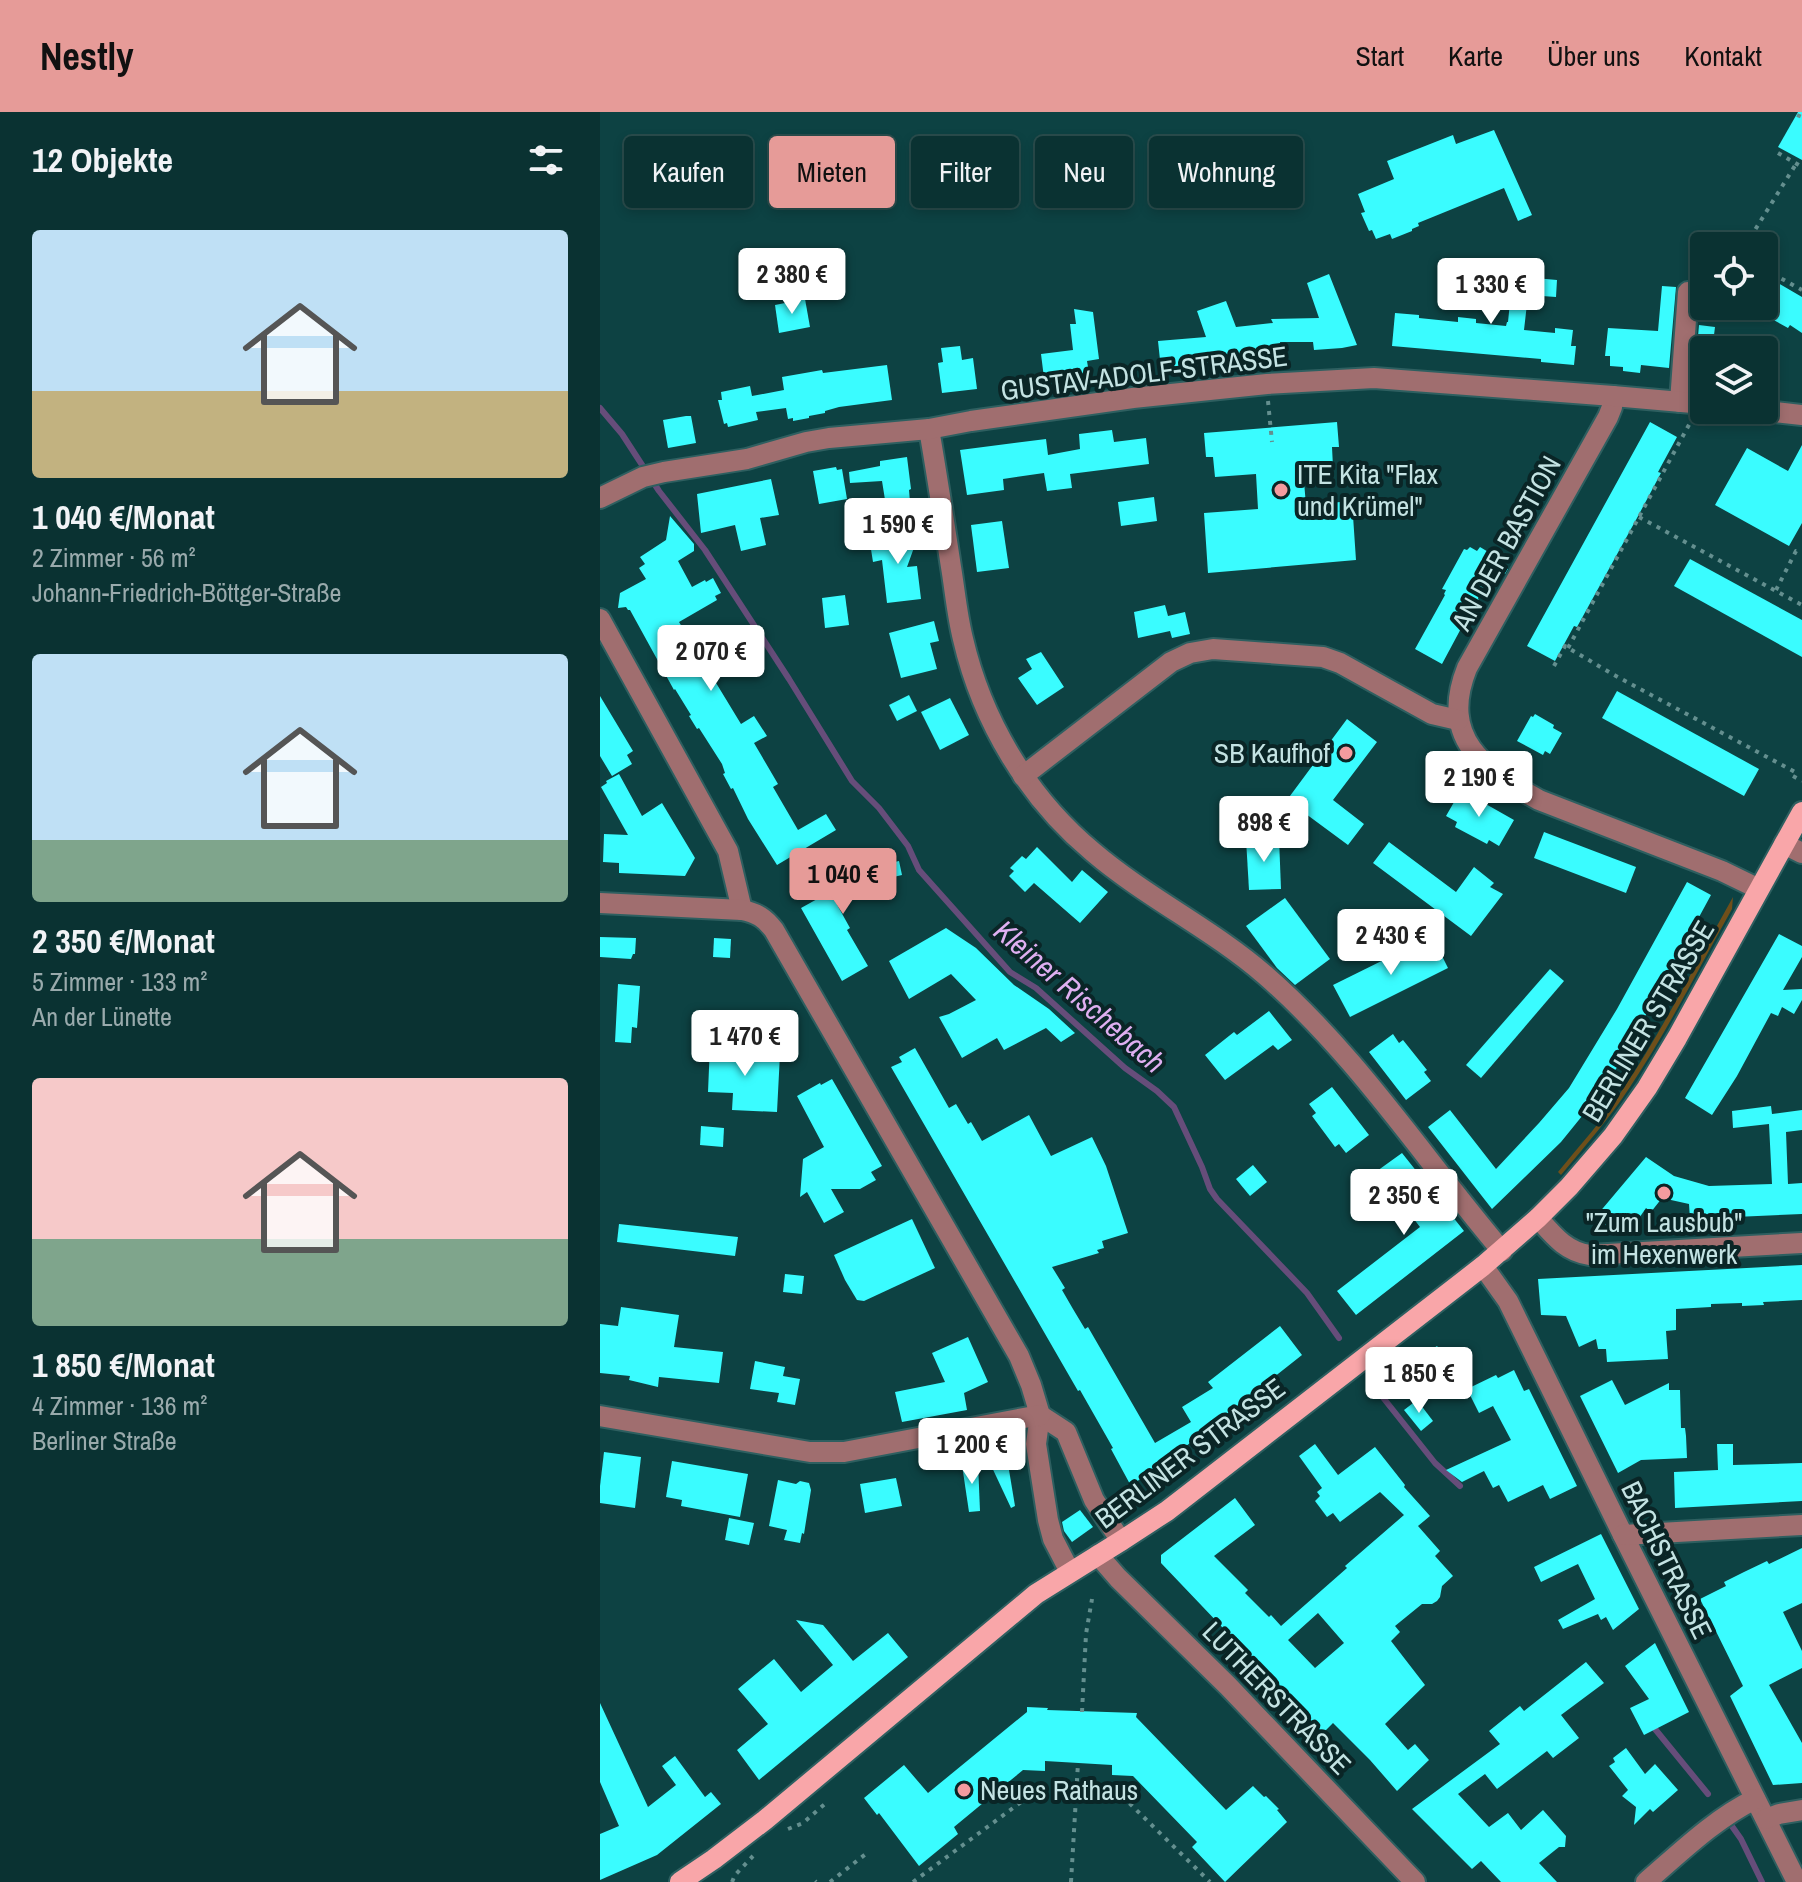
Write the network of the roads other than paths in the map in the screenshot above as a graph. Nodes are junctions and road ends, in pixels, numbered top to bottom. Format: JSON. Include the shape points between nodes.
{"nodes":[{"id":1,"x":1688,"y":292,"type":"dead end"},
{"id":2,"x":1690,"y":336,"type":"edge"},
{"id":3,"x":1613,"y":396,"type":"junction"},
{"id":4,"x":1690,"y":403,"type":"edge"},
{"id":5,"x":1778,"y":412,"type":"edge"},
{"id":6,"x":1802,"y":415,"type":"edge"},
{"id":7,"x":929,"y":429,"type":"junction"},
{"id":8,"x":600,"y":498,"type":"edge"},
{"id":9,"x":600,"y":619,"type":"edge"},
{"id":10,"x":1458,"y":720,"type":"junction"},
{"id":11,"x":1023,"y":776,"type":"junction"},
{"id":12,"x":1802,"y":812,"type":"edge"},
{"id":13,"x":1793,"y":848,"type":"edge"},
{"id":14,"x":1759,"y":889,"type":"junction"},
{"id":15,"x":600,"y":903,"type":"edge"},
{"id":16,"x":742,"y":910,"type":"junction"},
{"id":17,"x":1538,"y":1218,"type":"junction"},
{"id":18,"x":1802,"y":1243,"type":"edge"},
{"id":19,"x":1502,"y":1251,"type":"junction"},
{"id":20,"x":1483,"y":1266,"type":"junction"},
{"id":21,"x":1040,"y":1415,"type":"junction"},
{"id":22,"x":600,"y":1416,"type":"edge"},
{"id":23,"x":1802,"y":1525,"type":"edge"},
{"id":24,"x":1623,"y":1535,"type":"junction"},
{"id":25,"x":1121,"y":1541,"type":"junction"},
{"id":26,"x":1098,"y":1555,"type":"junction"},
{"id":27,"x":1070,"y":1572,"type":"junction"},
{"id":28,"x":1755,"y":1799,"type":"junction"},
{"id":29,"x":1802,"y":1810,"type":"edge"},
{"id":30,"x":1766,"y":1819,"type":"junction"},
{"id":31,"x":689,"y":1880,"type":"edge"},
{"id":32,"x":1415,"y":1882,"type":"edge"},
{"id":33,"x":1646,"y":1882,"type":"edge"},
{"id":34,"x":1797,"y":1882,"type":"edge"}],
"edges":[{"from":1,"to":2,"type":"street"},
{"from":3,"to":4,"type":"street","name":"GUSTAV-ADOLF-STRASSE"},
{"from":3,"to":7,"type":"street","name":"GUSTAV-ADOLF-STRASSE","via":[[1374,378],[1133,398]]},
{"from":3,"to":10,"type":"street","name":"AN DER BASTION","via":[[1608,417],[1467,668]]},
{"from":5,"to":6,"type":"street"},
{"from":7,"to":8,"type":"street","name":"GUSTAV-ADOLF-STRASSE","via":[[829,438],[664,472]]},
{"from":7,"to":11,"type":"street","via":[[963,639],[978,689]]},
{"from":9,"to":16,"type":"street","via":[[728,851]]},
{"from":10,"to":11,"type":"street","via":[[1432,714],[1323,657],[1213,649],[1171,662]]},
{"from":10,"to":14,"type":"street","via":[[1475,753],[1512,785]]},
{"from":11,"to":19,"type":"street","via":[[1048,810],[1091,851],[1265,975],[1311,1020]]},
{"from":12,"to":13,"type":"main road","name":"BERLINER STRASSE"},
{"from":13,"to":14,"type":"main road","name":"BERLINER STRASSE"},
{"from":14,"to":17,"type":"main road","name":"BERLINER STRASSE","via":[[1635,1105],[1589,1165]]},
{"from":15,"to":16,"type":"street"},
{"from":16,"to":21,"type":"street","via":[[754,912],[774,930],[1019,1356]]},
{"from":17,"to":18,"type":"street","via":[[1563,1244],[1584,1254]]},
{"from":17,"to":19,"type":"main road","name":"BERLINER STRASSE"},
{"from":19,"to":20,"type":"main road","name":"BERLINER STRASSE"},
{"from":20,"to":24,"type":"street","name":"BACHSTRASSE","via":[[1508,1301]]},
{"from":20,"to":25,"type":"main road","name":"BERLINER STRASSE"},
{"from":21,"to":22,"type":"street","via":[[844,1452],[810,1452]]},
{"from":21,"to":25,"type":"street","via":[[1066,1432],[1094,1500]]},
{"from":21,"to":27,"type":"street","via":[[1036,1444],[1048,1520]]},
{"from":23,"to":24,"type":"street"},
{"from":24,"to":28,"type":"street","name":"BACHSTRASSE"},
{"from":25,"to":26,"type":"main road","name":"BERLINER STRASSE"},
{"from":26,"to":27,"type":"main road","name":"BERLINER STRASSE"},
{"from":26,"to":32,"type":"street","name":"LUTHERSTRASSE"},
{"from":27,"to":31,"type":"main road","name":"BERLINER STRASSE","via":[[1025,1602]]},
{"from":28,"to":30,"type":"street","name":"BACHSTRASSE"},
{"from":28,"to":33,"type":"street","via":[[1711,1825]]},
{"from":29,"to":30,"type":"street"},
{"from":30,"to":34,"type":"street","name":"BACHSTRASSE"}]}
